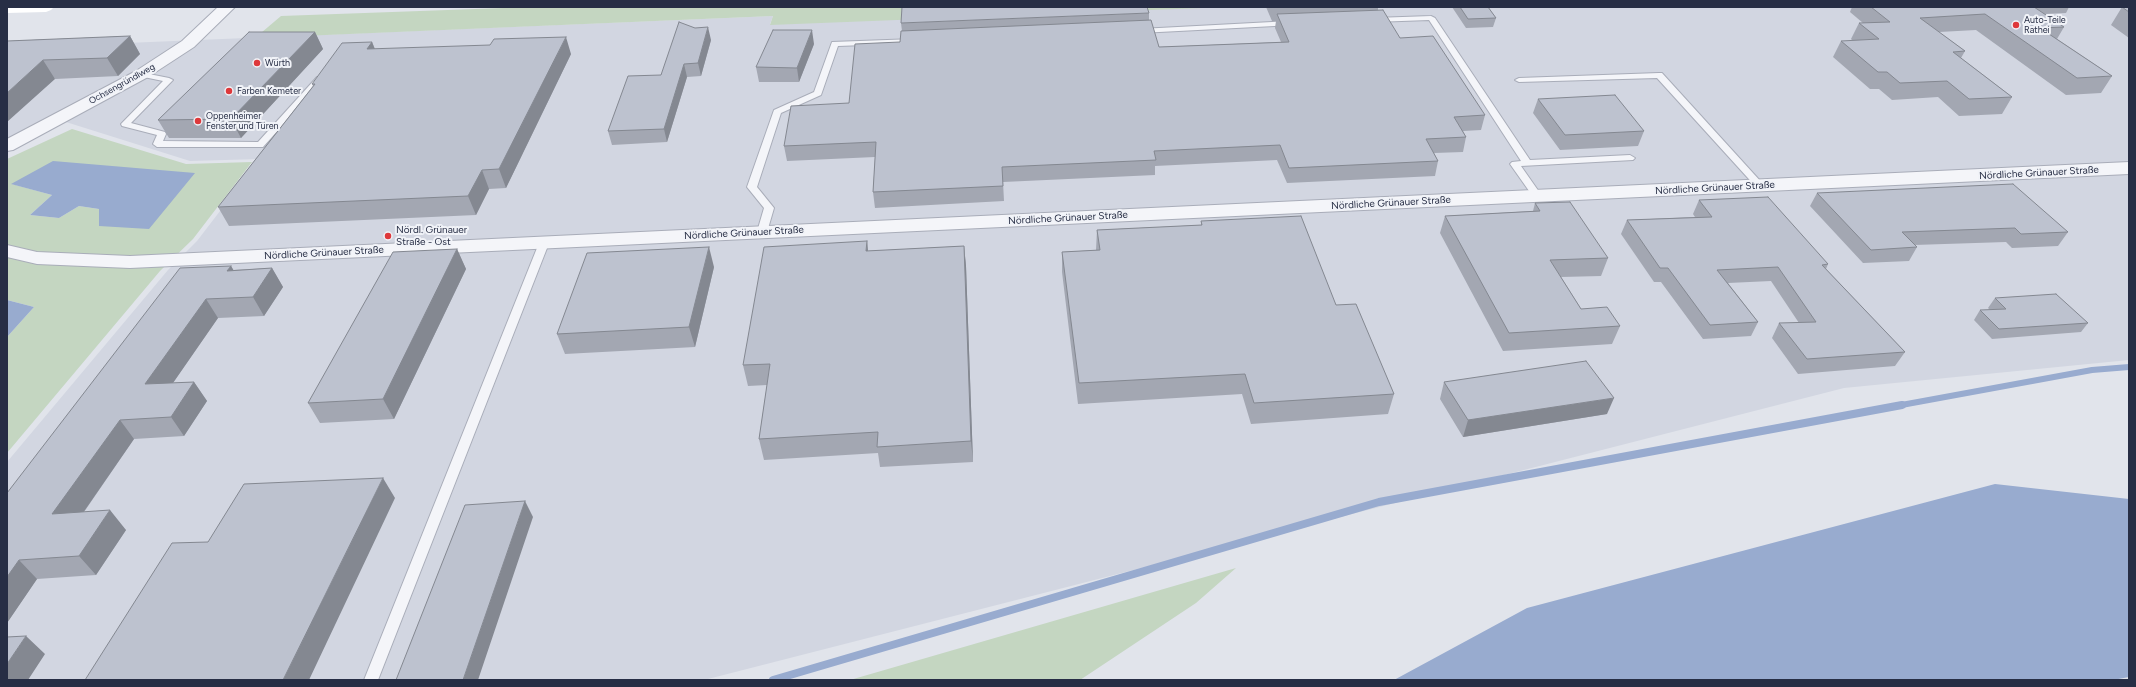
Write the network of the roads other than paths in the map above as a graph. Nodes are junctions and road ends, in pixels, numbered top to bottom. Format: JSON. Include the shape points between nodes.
{"nodes":[{"id":1,"x":46,"y":7,"type":"edge"},
{"id":2,"x":227,"y":7,"type":"edge"},
{"id":3,"x":7,"y":8,"type":"edge"},
{"id":4,"x":1361,"y":20,"type":"edge"},
{"id":5,"x":1299,"y":23,"type":"edge"},
{"id":6,"x":1130,"y":32,"type":"edge"},
{"id":7,"x":923,"y":40,"type":"edge"},
{"id":8,"x":327,"y":72,"type":"edge"},
{"id":9,"x":142,"y":74,"type":"junction"},
{"id":10,"x":1519,"y":80,"type":"dead end"},
{"id":11,"x":7,"y":146,"type":"edge"},
{"id":12,"x":1630,"y":158,"type":"dead end"},
{"id":13,"x":1528,"y":163,"type":"junction"},
{"id":14,"x":2129,"y":168,"type":"edge"},
{"id":15,"x":1760,"y":186,"type":"junction"},
{"id":16,"x":1537,"y":196,"type":"junction"},
{"id":17,"x":762,"y":232,"type":"junction"},
{"id":18,"x":544,"y":243,"type":"junction"},
{"id":19,"x":7,"y":251,"type":"edge"},
{"id":20,"x":371,"y":680,"type":"edge"}],
"edges":[{"from":1,"to":3,"type":"street"},
{"from":2,"to":9,"type":"street","name":"Ochsengründlweg","via":[[188,44]]},
{"from":4,"to":13,"type":"lane","via":[[1431,18]]},
{"from":5,"to":6,"type":"lane"},
{"from":7,"to":17,"type":"lane","via":[[835,44],[818,93],[777,112],[752,187],[769,208]]},
{"from":8,"to":9,"type":"lane","via":[[260,145],[157,144],[162,134],[125,124],[169,80]]},
{"from":9,"to":11,"type":"street","name":"Ochsengründlweg"},
{"from":10,"to":15,"type":"lane","via":[[1659,75]]},
{"from":12,"to":13,"type":"lane"},
{"from":13,"to":16,"type":"lane","via":[[1515,164]]},
{"from":14,"to":15,"type":"street","name":"Nördliche Grünauer Straße"},
{"from":15,"to":16,"type":"street","name":"Nördliche Grünauer Straße"},
{"from":16,"to":17,"type":"street","name":"Nördliche Grünauer Straße"},
{"from":17,"to":18,"type":"street","name":"Nördliche Grünauer Straße"},
{"from":18,"to":19,"type":"street","name":"Nördliche Grünauer Straße","via":[[130,262],[37,258]]},
{"from":18,"to":20,"type":"lane"}]}
